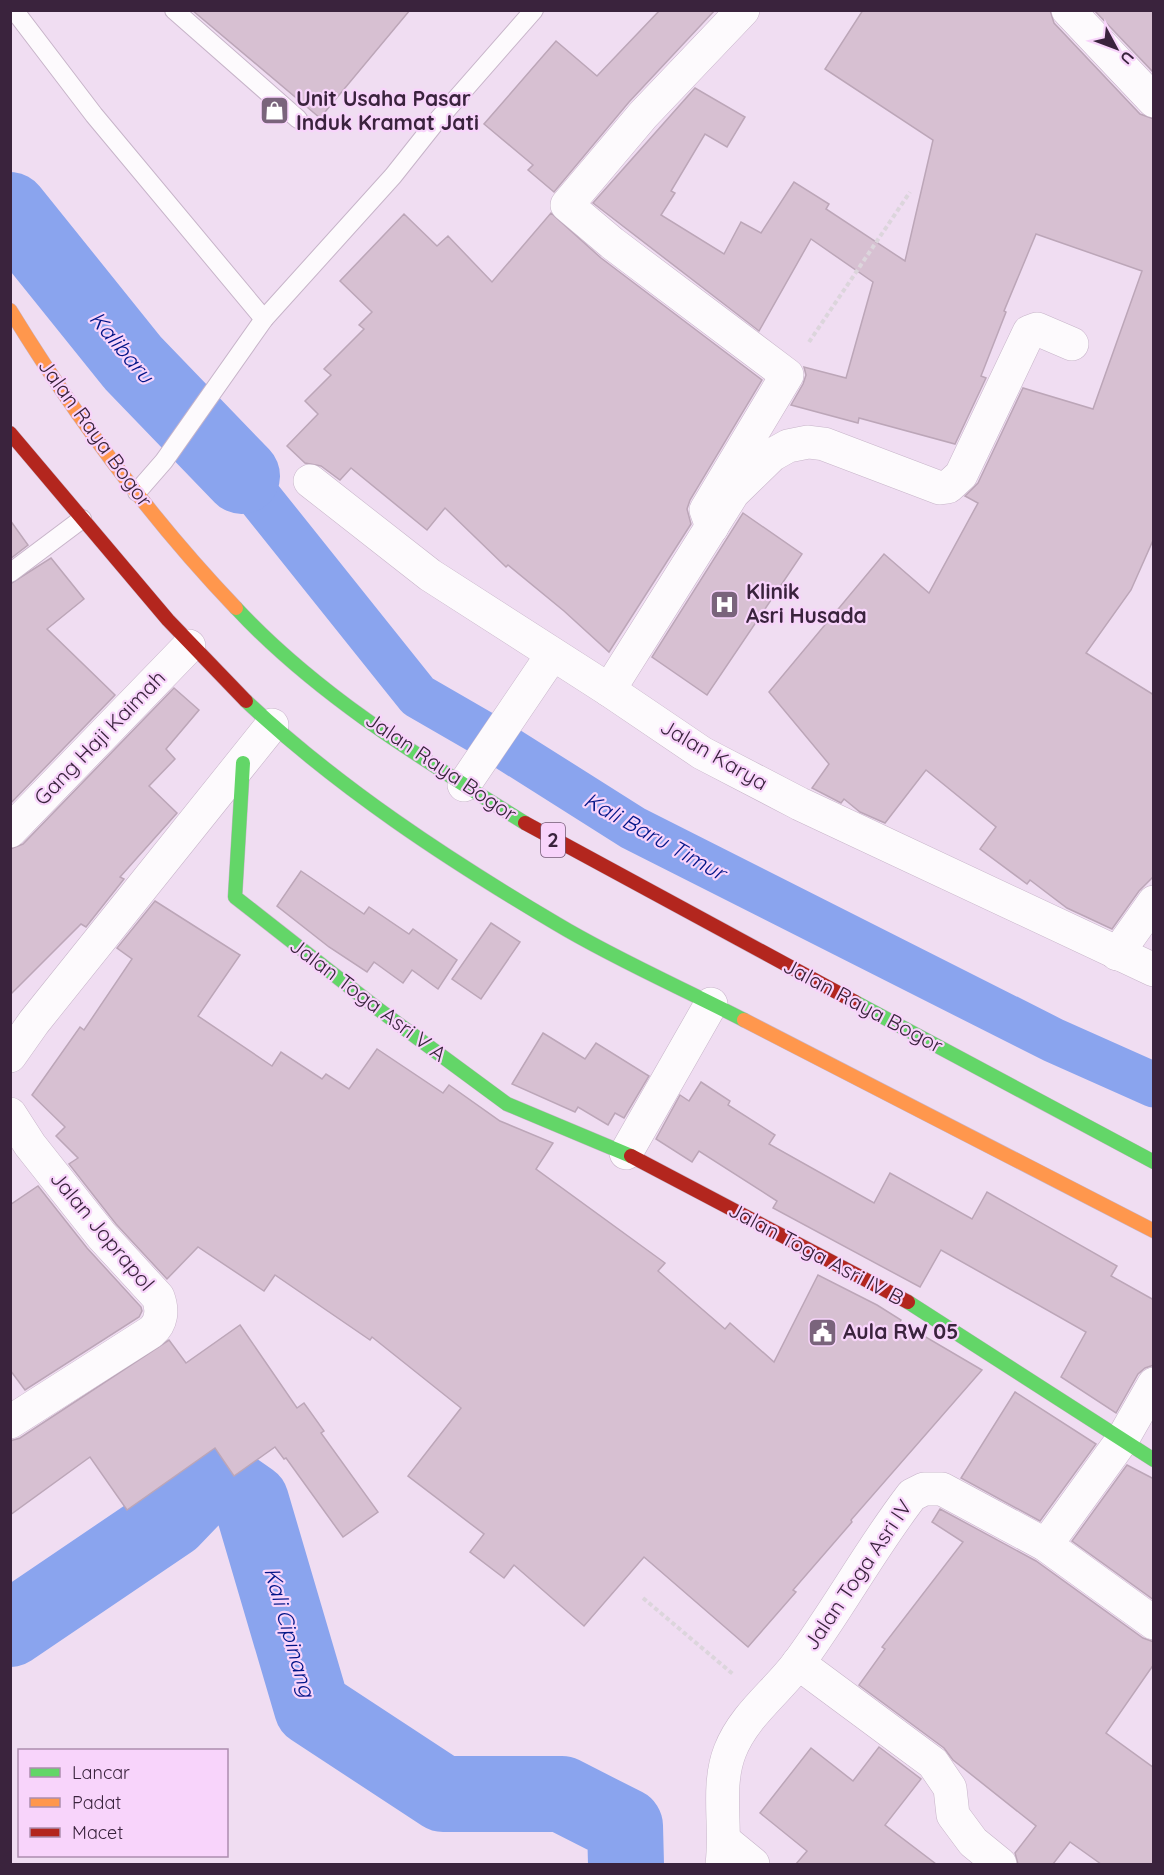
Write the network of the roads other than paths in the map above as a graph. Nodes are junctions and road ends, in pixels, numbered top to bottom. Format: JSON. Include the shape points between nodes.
{"nodes":[{"id":1,"x":14,"y":10,"type":"edge"},
{"id":2,"x":174,"y":10,"type":"edge"},
{"id":3,"x":534,"y":10,"type":"edge"},
{"id":4,"x":743,"y":10,"type":"edge"},
{"id":5,"x":1068,"y":10,"type":"edge"},
{"id":6,"x":1154,"y":101,"type":"edge"},
{"id":7,"x":298,"y":118,"type":"dead end"},
{"id":8,"x":10,"y":310,"type":"edge"},
{"id":9,"x":264,"y":319,"type":"junction"},
{"id":10,"x":1072,"y":344,"type":"dead end"},
{"id":11,"x":10,"y":433,"type":"edge"},
{"id":12,"x":310,"y":481,"type":"dead end"},
{"id":13,"x":137,"y":492,"type":"junction"},
{"id":14,"x":82,"y":519,"type":"junction"},
{"id":15,"x":712,"y":527,"type":"junction"},
{"id":16,"x":10,"y":573,"type":"edge"},
{"id":17,"x":189,"y":646,"type":"junction"},
{"id":18,"x":552,"y":655,"type":"junction"},
{"id":19,"x":609,"y":690,"type":"junction"},
{"id":20,"x":272,"y":725,"type":"junction"},
{"id":21,"x":243,"y":763,"type":"junction"},
{"id":22,"x":469,"y":777,"type":"junction"},
{"id":23,"x":10,"y":831,"type":"edge"},
{"id":24,"x":1154,"y":902,"type":"edge"},
{"id":25,"x":1117,"y":954,"type":"junction"},
{"id":26,"x":1154,"y":970,"type":"edge"},
{"id":27,"x":711,"y":1004,"type":"junction"},
{"id":28,"x":10,"y":1056,"type":"edge"},
{"id":29,"x":10,"y":1114,"type":"edge"},
{"id":30,"x":626,"y":1153,"type":"junction"},
{"id":31,"x":1154,"y":1162,"type":"edge"},
{"id":32,"x":1154,"y":1231,"type":"edge"},
{"id":33,"x":1154,"y":1384,"type":"edge"},
{"id":34,"x":10,"y":1422,"type":"edge"},
{"id":35,"x":1122,"y":1440,"type":"junction"},
{"id":36,"x":1154,"y":1460,"type":"edge"},
{"id":37,"x":1046,"y":1545,"type":"junction"},
{"id":38,"x":1154,"y":1623,"type":"edge"},
{"id":39,"x":798,"y":1663,"type":"junction"},
{"id":40,"x":723,"y":1853,"type":"edge"},
{"id":41,"x":753,"y":1864,"type":"edge"},
{"id":42,"x":1000,"y":1864,"type":"edge"}],
"edges":[{"from":1,"to":9,"type":"lane","via":[[94,115]]},
{"from":2,"to":7,"type":"lane"},
{"from":3,"to":9,"type":"lane","via":[[393,176]]},
{"from":4,"to":15,"type":"street","via":[[644,115],[567,205],[787,375],[706,510]]},
{"from":5,"to":6,"type":"street"},
{"from":8,"to":13,"type":"main road","name":"Jalan Raya Bogor","number":"2","via":[[56,385]]},
{"from":9,"to":13,"type":"lane","via":[[164,461]]},
{"from":10,"to":15,"type":"street","via":[[1037,329],[1029,332],[961,475],[948,487],[939,488],[824,444],[808,442],[788,446],[772,455],[733,493]]},
{"from":11,"to":14,"type":"main road"},
{"from":12,"to":18,"type":"street","name":"Jalan Karya","via":[[430,575]]},
{"from":13,"to":22,"type":"main road","name":"Jalan Raya Bogor","number":"2","via":[[204,575],[276,650],[322,688]]},
{"from":14,"to":16,"type":"lane"},
{"from":14,"to":17,"type":"main road"},
{"from":15,"to":19,"type":"street"},
{"from":17,"to":20,"type":"main road"},
{"from":17,"to":23,"type":"street","name":"Gang Haji Kaimah"},
{"from":18,"to":19,"type":"street","name":"Jalan Karya"},
{"from":18,"to":22,"type":"street"},
{"from":19,"to":25,"type":"street","name":"Jalan Karya","via":[[702,753]]},
{"from":20,"to":21,"type":"street"},
{"from":20,"to":27,"type":"main road","via":[[328,772],[487,882],[558,925]]},
{"from":21,"to":28,"type":"street"},
{"from":21,"to":30,"type":"main road","name":"Jalan Toga Asri V A","via":[[233,889],[237,900],[507,1104]]},
{"from":22,"to":31,"type":"main road","name":"Jalan Raya Bogor","number":"2","via":[[539,832]]},
{"from":24,"to":25,"type":"street"},
{"from":25,"to":26,"type":"street","name":"Jalan Karya"},
{"from":27,"to":30,"type":"street"},
{"from":27,"to":32,"type":"main road"},
{"from":29,"to":34,"type":"street","name":"Jalan Joprapol","via":[[30,1145],[161,1305],[159,1324],[151,1332]]},
{"from":30,"to":35,"type":"main road","name":"Jalan Toga Asri IV B","via":[[886,1289]]},
{"from":33,"to":35,"type":"street"},
{"from":35,"to":36,"type":"main road","name":"Jalan Toga Asri IV B"},
{"from":35,"to":37,"type":"street"},
{"from":37,"to":38,"type":"street","name":"Jalan Toga Asri IV"},
{"from":37,"to":39,"type":"street","name":"Jalan Toga Asri IV","via":[[942,1489],[912,1495]]},
{"from":39,"to":40,"type":"street","name":"Jalan Toga Asri IV","via":[[764,1699],[735,1740],[725,1766]]},
{"from":39,"to":42,"type":"street","via":[[933,1763],[950,1788],[953,1815],[973,1842]]},
{"from":40,"to":41,"type":"street"}]}
